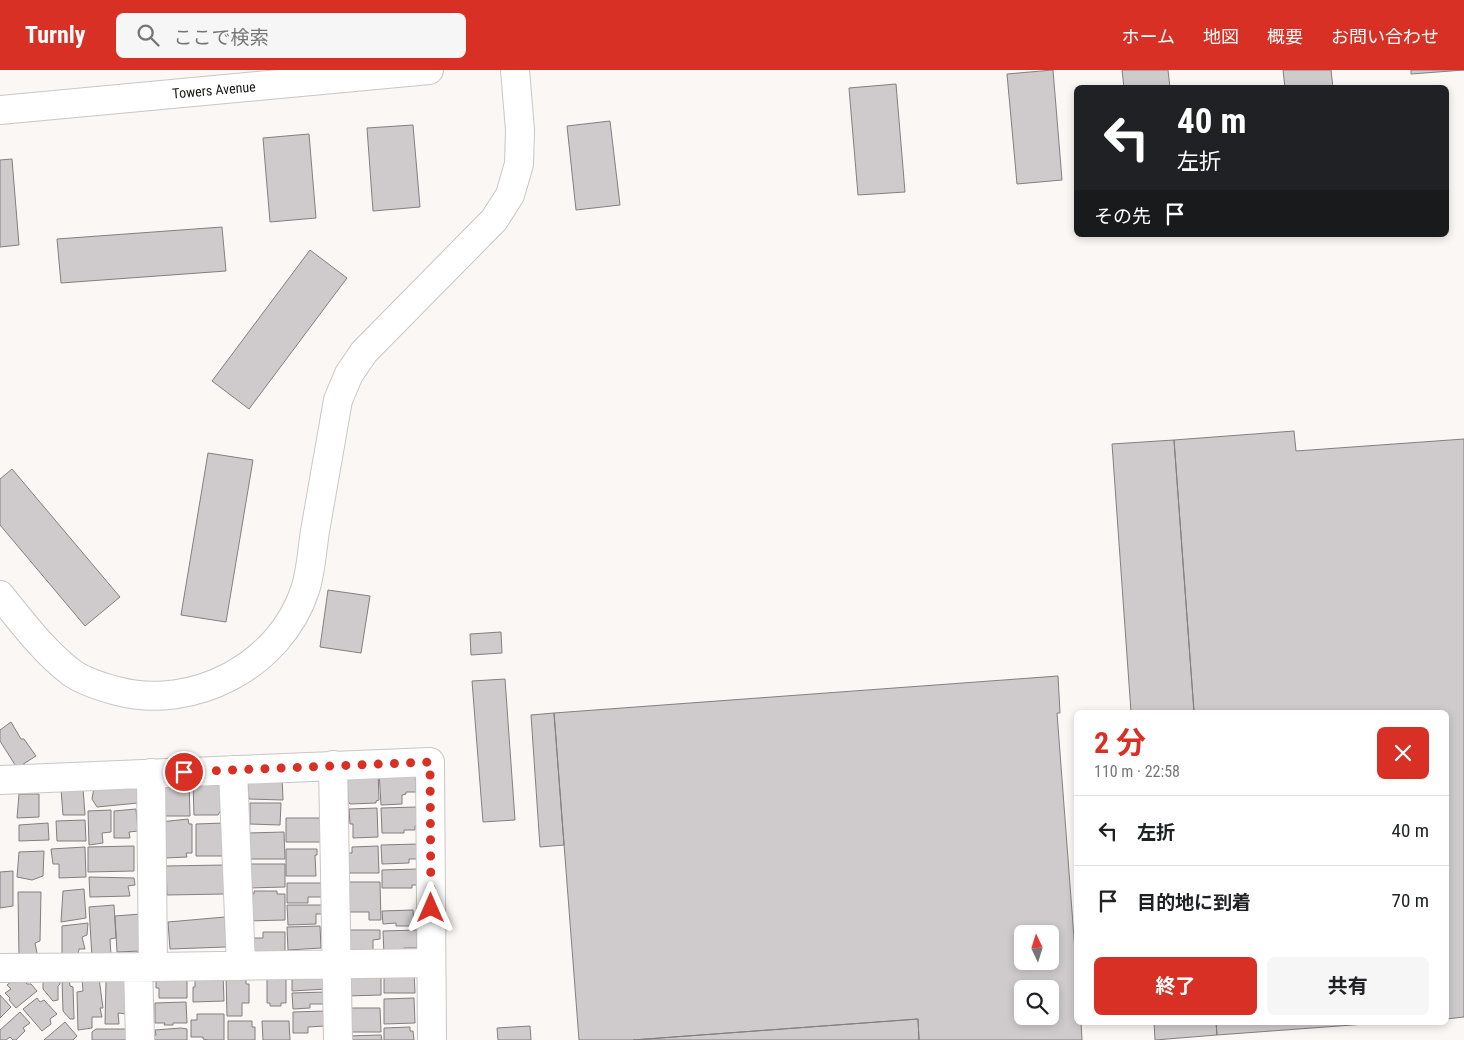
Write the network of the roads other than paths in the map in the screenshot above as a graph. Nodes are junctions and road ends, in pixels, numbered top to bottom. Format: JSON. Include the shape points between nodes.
{"nodes":[{"id":1,"x":428,"y":70,"type":"edge"},
{"id":2,"x":515,"y":70,"type":"edge"},
{"id":3,"x":388,"y":72,"type":"edge"},
{"id":4,"x":0,"y":110,"type":"edge"},
{"id":5,"x":0,"y":595,"type":"edge"},
{"id":6,"x":333,"y":766,"type":"junction"},
{"id":7,"x":233,"y":770,"type":"junction"},
{"id":8,"x":151,"y":773,"type":"junction"},
{"id":9,"x":0,"y":780,"type":"edge"},
{"id":10,"x":431,"y":963,"type":"junction"},
{"id":11,"x":337,"y":964,"type":"junction"},
{"id":12,"x":241,"y":966,"type":"junction"},
{"id":13,"x":146,"y":967,"type":"junction"},
{"id":14,"x":0,"y":968,"type":"edge"},
{"id":15,"x":140,"y":1040,"type":"edge"},
{"id":16,"x":338,"y":1040,"type":"edge"},
{"id":17,"x":432,"y":1040,"type":"edge"}],
"edges":[{"from":1,"to":3,"type":"street","name":"Towers Avenue"},
{"from":2,"to":5,"type":"street","via":[[519,164],[510,195],[494,220],[364,352],[349,374],[338,400],[305,590],[289,624],[266,652],[235,675],[204,688],[174,696],[136,696],[102,687],[73,673],[44,647]]},
{"from":3,"to":4,"type":"street","name":"Towers Avenue"},
{"from":6,"to":7,"type":"street"},
{"from":6,"to":10,"type":"street","via":[[430,762]]},
{"from":6,"to":11,"type":"street"},
{"from":7,"to":8,"type":"street"},
{"from":7,"to":12,"type":"street"},
{"from":8,"to":9,"type":"street"},
{"from":8,"to":13,"type":"street"},
{"from":10,"to":11,"type":"street"},
{"from":10,"to":17,"type":"street"},
{"from":11,"to":12,"type":"street"},
{"from":11,"to":16,"type":"street"},
{"from":12,"to":13,"type":"street"},
{"from":13,"to":14,"type":"street"},
{"from":13,"to":15,"type":"street"}]}
